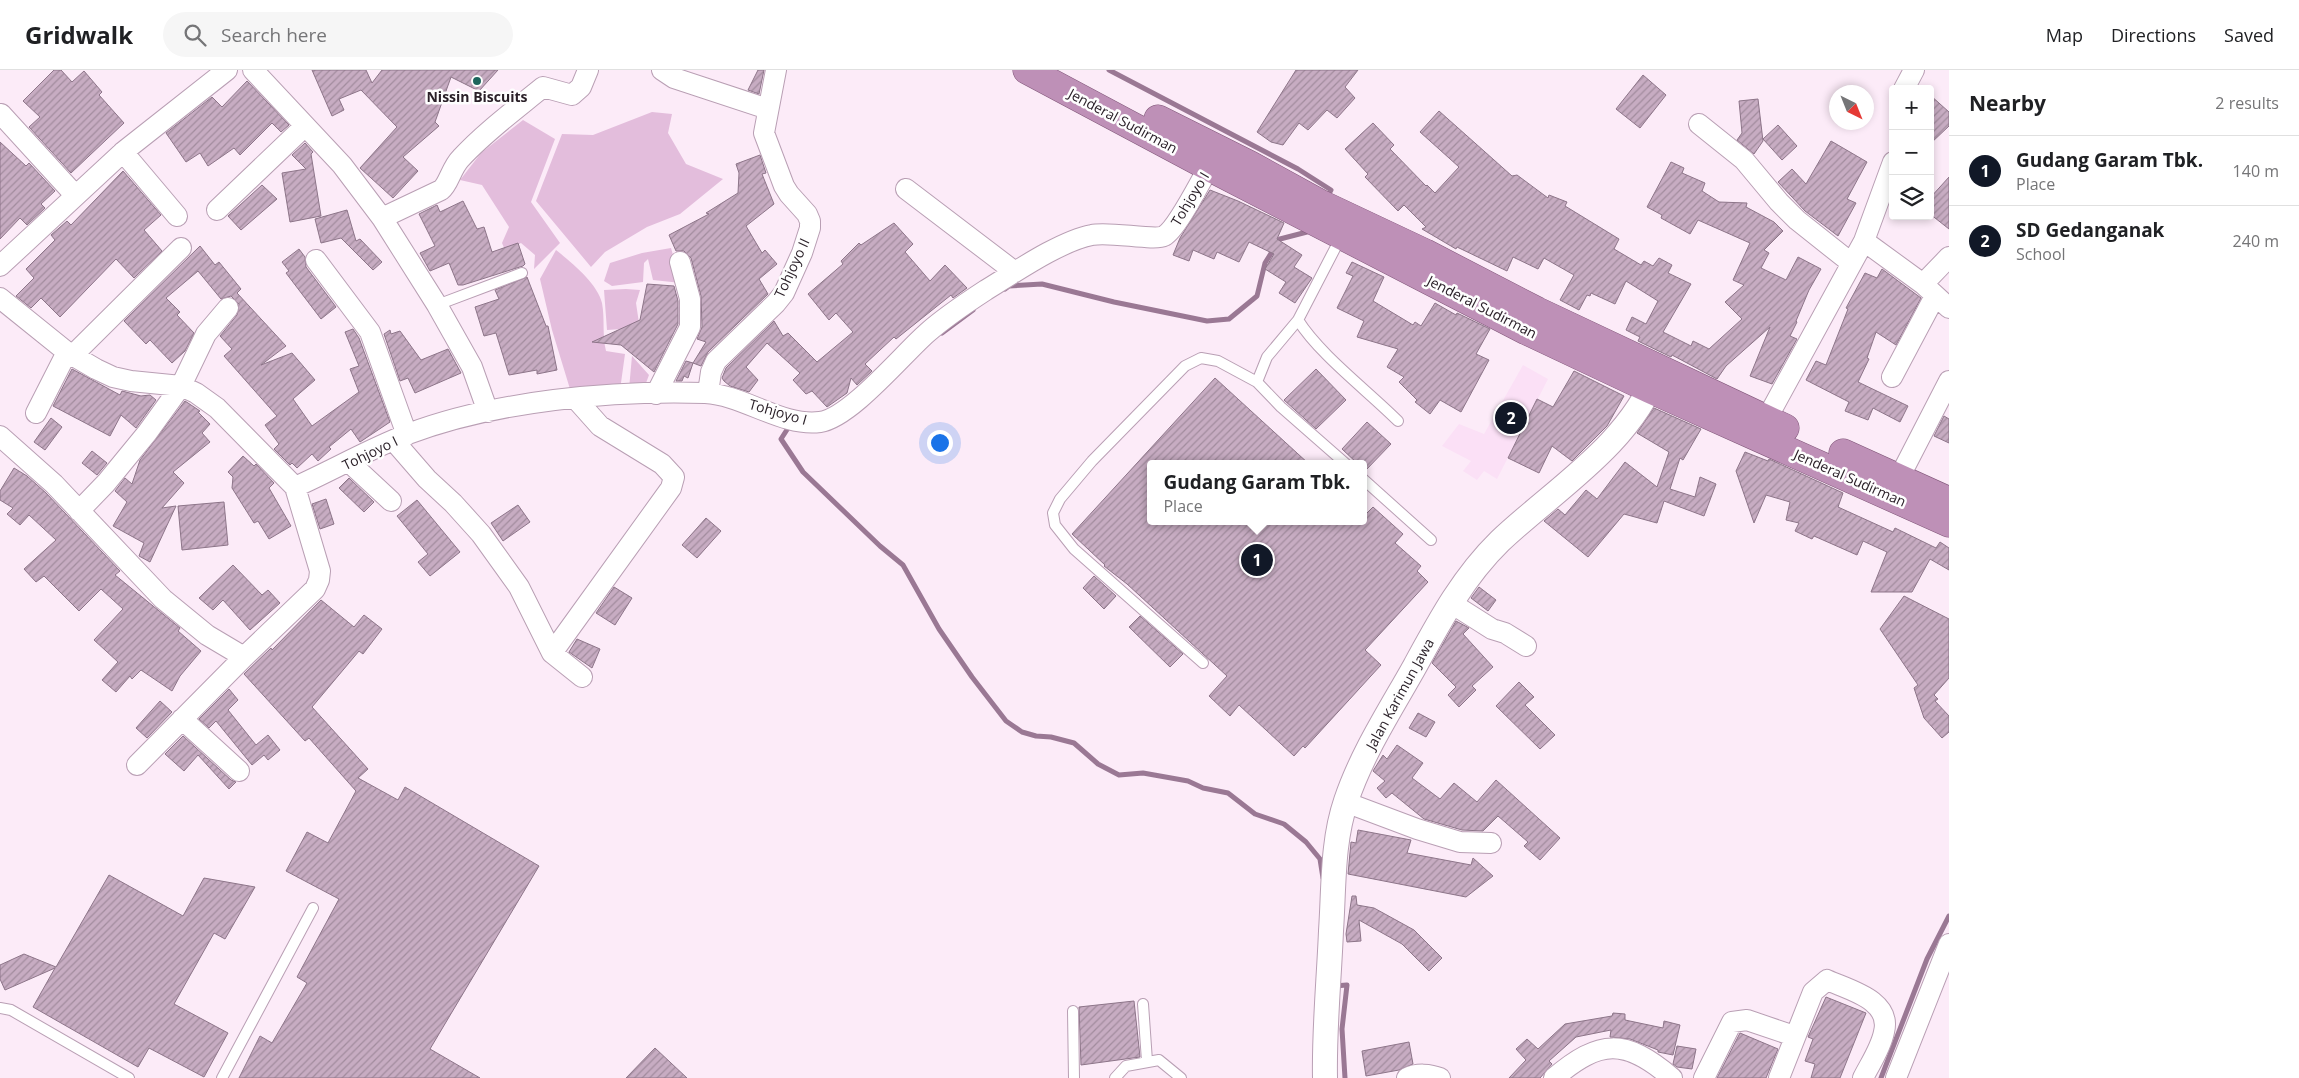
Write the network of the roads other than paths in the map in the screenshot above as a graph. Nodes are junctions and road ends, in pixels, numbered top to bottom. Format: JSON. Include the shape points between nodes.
{"nodes":[{"id":1,"x":227,"y":70,"type":"edge"},
{"id":2,"x":253,"y":70,"type":"edge"},
{"id":3,"x":588,"y":70,"type":"edge"},
{"id":4,"x":662,"y":70,"type":"edge"},
{"id":5,"x":776,"y":70,"type":"edge"},
{"id":6,"x":1027,"y":70,"type":"edge"},
{"id":7,"x":1066,"y":70,"type":"edge"},
{"id":8,"x":1914,"y":70,"type":"edge"},
{"id":9,"x":1906,"y":85,"type":"edge"},
{"id":10,"x":768,"y":109,"type":"junction"},
{"id":11,"x":1,"y":114,"type":"dead end"},
{"id":12,"x":1698,"y":124,"type":"dead end"},
{"id":13,"x":305,"y":126,"type":"junction"},
{"id":14,"x":123,"y":152,"type":"junction"},
{"id":15,"x":1209,"y":167,"type":"junction"},
{"id":16,"x":1889,"y":173,"type":"edge"},
{"id":17,"x":1245,"y":174,"type":"junction"},
{"id":18,"x":906,"y":189,"type":"dead end"},
{"id":19,"x":75,"y":195,"type":"junction"},
{"id":20,"x":217,"y":210,"type":"dead end"},
{"id":21,"x":177,"y":216,"type":"dead end"},
{"id":22,"x":382,"y":218,"type":"junction"},
{"id":23,"x":1346,"y":227,"type":"junction"},
{"id":24,"x":1864,"y":241,"type":"junction"},
{"id":25,"x":181,"y":248,"type":"dead end"},
{"id":26,"x":1949,"y":257,"type":"edge"},
{"id":27,"x":316,"y":260,"type":"dead end"},
{"id":28,"x":680,"y":262,"type":"dead end"},
{"id":29,"x":1850,"y":262,"type":"junction"},
{"id":30,"x":0,"y":266,"type":"edge"},
{"id":31,"x":1015,"y":272,"type":"junction"},
{"id":32,"x":522,"y":273,"type":"dead end"},
{"id":33,"x":1936,"y":296,"type":"edge"},
{"id":34,"x":0,"y":298,"type":"edge"},
{"id":35,"x":437,"y":305,"type":"junction"},
{"id":36,"x":228,"y":308,"type":"dead end"},
{"id":37,"x":1298,"y":320,"type":"junction"},
{"id":38,"x":70,"y":353,"type":"junction"},
{"id":39,"x":1892,"y":377,"type":"dead end"},
{"id":40,"x":1654,"y":379,"type":"junction"},
{"id":41,"x":1949,"y":381,"type":"edge"},
{"id":42,"x":1257,"y":382,"type":"junction"},
{"id":43,"x":181,"y":386,"type":"junction"},
{"id":44,"x":708,"y":393,"type":"junction"},
{"id":45,"x":656,"y":394,"type":"junction"},
{"id":46,"x":575,"y":398,"type":"junction"},
{"id":47,"x":488,"y":412,"type":"junction"},
{"id":48,"x":36,"y":413,"type":"dead end"},
{"id":49,"x":1766,"y":420,"type":"junction"},
{"id":50,"x":1398,"y":421,"type":"dead end"},
{"id":51,"x":0,"y":436,"type":"edge"},
{"id":52,"x":400,"y":438,"type":"junction"},
{"id":53,"x":1341,"y":460,"type":"edge"},
{"id":54,"x":349,"y":462,"type":"junction"},
{"id":55,"x":1899,"y":478,"type":"junction"},
{"id":56,"x":1367,"y":483,"type":"edge"},
{"id":57,"x":295,"y":487,"type":"junction"},
{"id":58,"x":391,"y":501,"type":"dead end"},
{"id":59,"x":1949,"y":501,"type":"edge"},
{"id":60,"x":80,"y":511,"type":"junction"},
{"id":61,"x":1949,"y":523,"type":"edge"},
{"id":62,"x":1431,"y":540,"type":"dead end"},
{"id":63,"x":1452,"y":603,"type":"junction"},
{"id":64,"x":1526,"y":646,"type":"dead end"},
{"id":65,"x":552,"y":652,"type":"junction"},
{"id":66,"x":244,"y":658,"type":"junction"},
{"id":67,"x":1203,"y":664,"type":"dead end"},
{"id":68,"x":582,"y":678,"type":"dead end"},
{"id":69,"x":182,"y":719,"type":"junction"},
{"id":70,"x":136,"y":765,"type":"dead end"},
{"id":71,"x":239,"y":771,"type":"dead end"},
{"id":72,"x":1345,"y":802,"type":"junction"},
{"id":73,"x":1491,"y":843,"type":"dead end"},
{"id":74,"x":313,"y":908,"type":"dead end"},
{"id":75,"x":1949,"y":944,"type":"edge"},
{"id":76,"x":1143,"y":1004,"type":"dead end"},
{"id":77,"x":0,"y":1008,"type":"edge"},
{"id":78,"x":1073,"y":1011,"type":"dead end"},
{"id":79,"x":1794,"y":1036,"type":"junction"},
{"id":80,"x":1899,"y":1039,"type":"junction"},
{"id":81,"x":1147,"y":1061,"type":"junction"},
{"id":82,"x":129,"y":1078,"type":"edge"},
{"id":83,"x":222,"y":1078,"type":"edge"},
{"id":84,"x":1074,"y":1078,"type":"edge"},
{"id":85,"x":1115,"y":1078,"type":"edge"},
{"id":86,"x":1181,"y":1078,"type":"edge"},
{"id":87,"x":1325,"y":1078,"type":"edge"},
{"id":88,"x":1407,"y":1078,"type":"edge"},
{"id":89,"x":1440,"y":1078,"type":"edge"},
{"id":90,"x":1554,"y":1078,"type":"edge"},
{"id":91,"x":1672,"y":1078,"type":"edge"},
{"id":92,"x":1704,"y":1078,"type":"edge"},
{"id":93,"x":1779,"y":1078,"type":"edge"},
{"id":94,"x":1863,"y":1078,"type":"edge"},
{"id":95,"x":1896,"y":1078,"type":"edge"}],
"edges":[{"from":1,"to":14,"type":"street"},
{"from":2,"to":13,"type":"street"},
{"from":3,"to":22,"type":"street","via":[[581,87],[572,95],[543,87],[470,148],[452,168],[445,188]]},
{"from":4,"to":10,"type":"street","via":[[674,78]]},
{"from":5,"to":10,"type":"street","name":"Tohjoyo II"},
{"from":6,"to":15,"type":"highway","name":"Jenderal Sudirman"},
{"from":7,"to":17,"type":"highway","name":"Jenderal Sudirman","via":[[1158,119]]},
{"from":8,"to":9,"type":"street"},
{"from":10,"to":44,"type":"street","name":"Tohjoyo II","via":[[764,133],[767,144],[789,194],[807,214],[810,228],[784,293],[716,361]]},
{"from":11,"to":19,"type":"street"},
{"from":12,"to":29,"type":"street","via":[[1744,160],[1797,220]]},
{"from":13,"to":20,"type":"street"},
{"from":13,"to":22,"type":"street","via":[[342,165]]},
{"from":14,"to":19,"type":"street"},
{"from":14,"to":21,"type":"street"},
{"from":15,"to":17,"type":"highway","name":"Jenderal Sudirman"},
{"from":15,"to":31,"type":"street","name":"Tohjoyo I","via":[[1177,221],[1163,236],[1155,239],[1104,233],[1090,235]]},
{"from":16,"to":24,"type":"street"},
{"from":17,"to":23,"type":"highway","name":"Jenderal Sudirman"},
{"from":18,"to":31,"type":"street"},
{"from":19,"to":30,"type":"street"},
{"from":22,"to":35,"type":"street"},
{"from":23,"to":37,"type":"lane"},
{"from":23,"to":40,"type":"highway","name":"Jenderal Sudirman","via":[[1536,311]]},
{"from":24,"to":29,"type":"street"},
{"from":24,"to":33,"type":"street"},
{"from":25,"to":38,"type":"street"},
{"from":26,"to":33,"type":"street"},
{"from":27,"to":52,"type":"street","via":[[370,332]]},
{"from":28,"to":45,"type":"street","via":[[690,299],[690,327]]},
{"from":29,"to":49,"type":"street"},
{"from":31,"to":44,"type":"street","name":"Tohjoyo I","via":[[927,333],[847,408],[828,420],[805,422]]},
{"from":32,"to":35,"type":"lane"},
{"from":33,"to":39,"type":"street"},
{"from":34,"to":38,"type":"street"},
{"from":35,"to":47,"type":"street","via":[[472,367]]},
{"from":36,"to":43,"type":"street","via":[[206,334]]},
{"from":37,"to":42,"type":"lane","via":[[1267,357]]},
{"from":37,"to":50,"type":"lane","via":[[1326,353]]},
{"from":38,"to":43,"type":"street","via":[[113,377]]},
{"from":38,"to":48,"type":"street"},
{"from":40,"to":49,"type":"highway","name":"Jenderal Sudirman"},
{"from":40,"to":61,"type":"highway","name":"Jenderal Sudirman"},
{"from":40,"to":63,"type":"street","name":"Jalan Karimun Jawa","via":[[1604,450],[1500,542],[1462,585]]},
{"from":41,"to":55,"type":"street"},
{"from":42,"to":53,"type":"lane"},
{"from":42,"to":67,"type":"lane","via":[[1218,361],[1201,358],[1185,366],[1092,461],[1060,499],[1053,513],[1055,525],[1074,549]]},
{"from":43,"to":57,"type":"street","via":[[196,392],[217,408]]},
{"from":43,"to":60,"type":"street","via":[[141,440]]},
{"from":44,"to":45,"type":"street","name":"Tohjoyo I"},
{"from":45,"to":46,"type":"street","name":"Tohjoyo I"},
{"from":46,"to":47,"type":"street","name":"Tohjoyo I"},
{"from":46,"to":65,"type":"street","via":[[600,426],[662,464],[674,477],[671,488]]},
{"from":47,"to":52,"type":"street","name":"Tohjoyo I"},
{"from":49,"to":55,"type":"highway","name":"Jenderal Sudirman"},
{"from":51,"to":60,"type":"street"},
{"from":52,"to":54,"type":"street","name":"Tohjoyo I"},
{"from":52,"to":65,"type":"street","via":[[427,479],[481,534],[519,588]]},
{"from":54,"to":57,"type":"street","name":"Tohjoyo I"},
{"from":54,"to":58,"type":"street"},
{"from":55,"to":59,"type":"highway","name":"Jenderal Sudirman"},
{"from":56,"to":62,"type":"lane"},
{"from":57,"to":66,"type":"street","via":[[320,572],[319,583]]},
{"from":60,"to":66,"type":"street","via":[[163,600],[207,635]]},
{"from":63,"to":64,"type":"street"},
{"from":63,"to":72,"type":"street","name":"Jalan Karimun Jawa","via":[[1360,766]]},
{"from":65,"to":68,"type":"street"},
{"from":66,"to":69,"type":"street"},
{"from":69,"to":70,"type":"street"},
{"from":69,"to":71,"type":"street"},
{"from":72,"to":73,"type":"street","via":[[1460,842]]},
{"from":72,"to":87,"type":"street","name":"Jalan Karimun Jawa","via":[[1334,859]]},
{"from":74,"to":83,"type":"lane"},
{"from":75,"to":80,"type":"street"},
{"from":76,"to":81,"type":"lane"},
{"from":77,"to":82,"type":"lane","via":[[11,1010]]},
{"from":78,"to":84,"type":"lane"},
{"from":79,"to":80,"type":"street","via":[[1813,992],[1827,980],[1875,1003]]},
{"from":79,"to":92,"type":"street","via":[[1747,1020],[1732,1022]]},
{"from":79,"to":93,"type":"street"},
{"from":80,"to":94,"type":"street"},
{"from":80,"to":95,"type":"street"},
{"from":81,"to":85,"type":"lane","via":[[1126,1066]]},
{"from":81,"to":86,"type":"lane","via":[[1159,1060]]},
{"from":88,"to":89,"type":"street","via":[[1433,1075]]},
{"from":90,"to":91,"type":"street","via":[[1588,1052],[1615,1048],[1642,1056]]}]}
